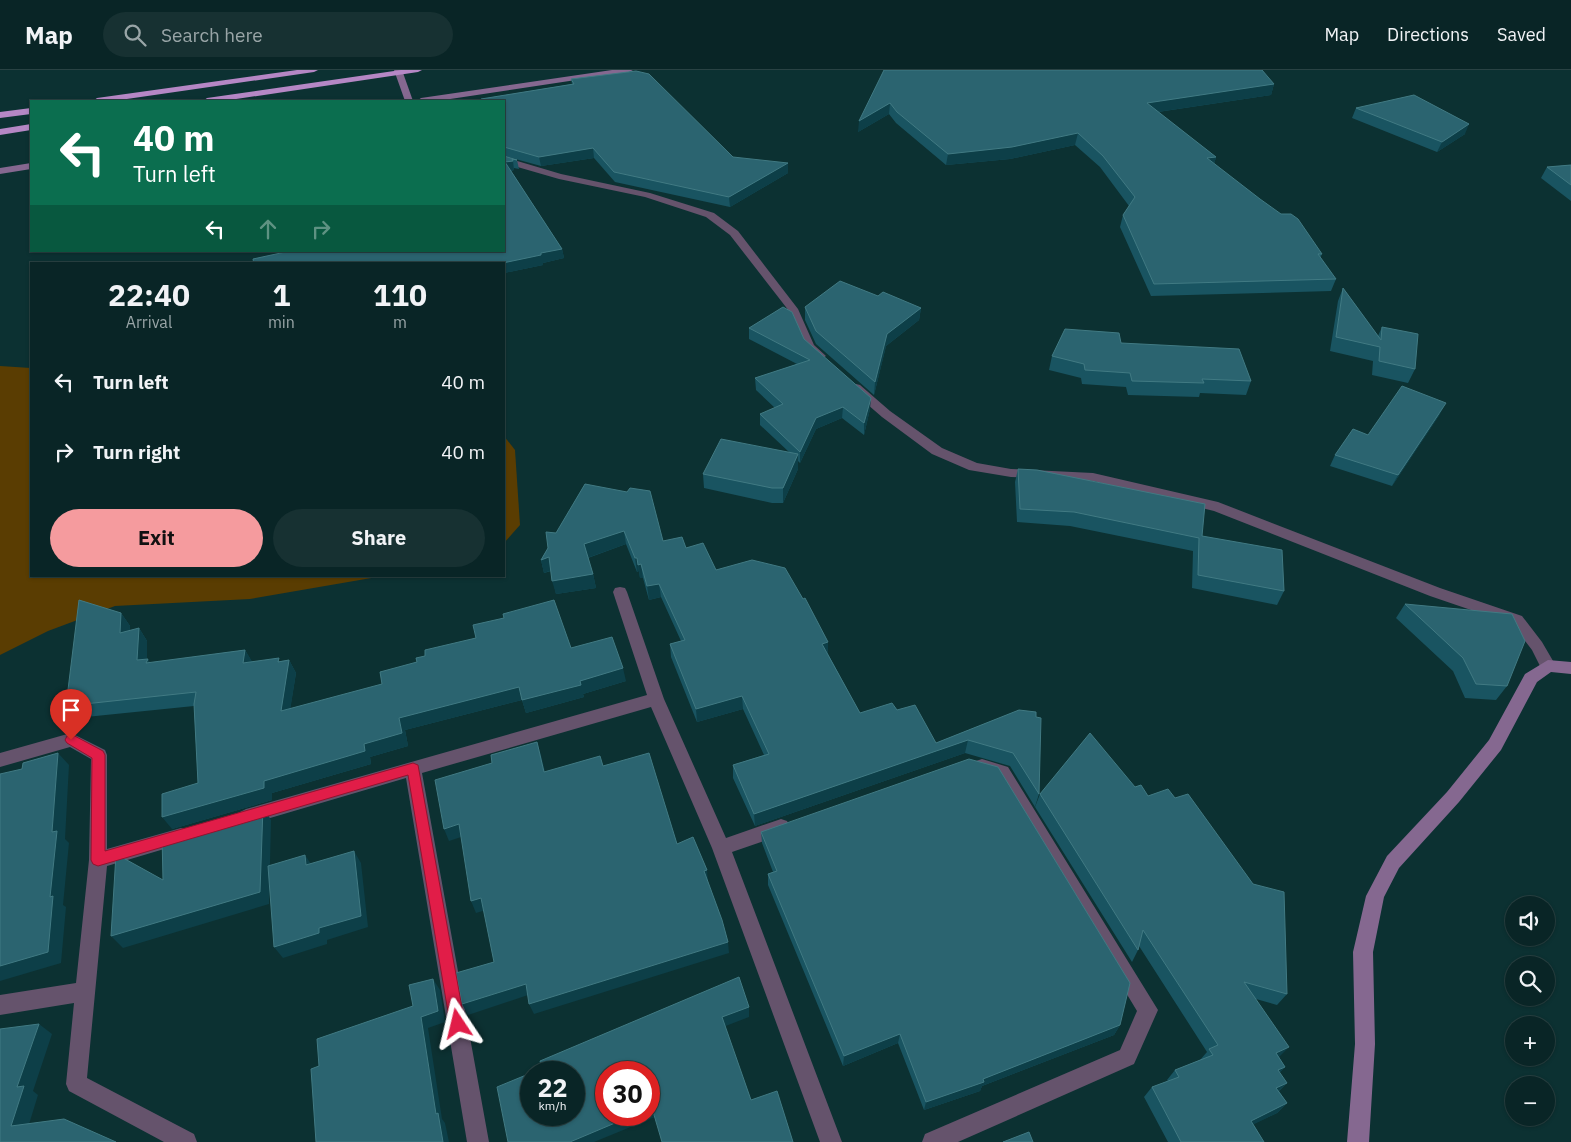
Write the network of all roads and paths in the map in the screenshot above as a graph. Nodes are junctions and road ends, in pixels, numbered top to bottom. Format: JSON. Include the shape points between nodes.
{"nodes":[{"id":1,"x":314,"y":70,"type":"edge"},
{"id":2,"x":398,"y":70,"type":"edge"},
{"id":3,"x":418,"y":70,"type":"edge"},
{"id":4,"x":629,"y":70,"type":"edge"},
{"id":5,"x":104,"y":100,"type":"edge"},
{"id":6,"x":214,"y":100,"type":"edge"},
{"id":7,"x":409,"y":100,"type":"edge"},
{"id":8,"x":428,"y":100,"type":"edge"},
{"id":9,"x":30,"y":111,"type":"edge"},
{"id":10,"x":0,"y":115,"type":"edge"},
{"id":11,"x":30,"y":127,"type":"edge"},
{"id":12,"x":0,"y":132,"type":"edge"},
{"id":13,"x":505,"y":160,"type":"edge"},
{"id":14,"x":30,"y":166,"type":"edge"},
{"id":15,"x":0,"y":171,"type":"edge"},
{"id":16,"x":830,"y":365,"type":"edge"},
{"id":17,"x":844,"y":377,"type":"edge"},
{"id":18,"x":620,"y":592,"type":"dead end"},
{"id":19,"x":1548,"y":666,"type":"junction"},
{"id":20,"x":1571,"y":668,"type":"edge"},
{"id":21,"x":656,"y":699,"type":"junction"},
{"id":22,"x":0,"y":760,"type":"edge"},
{"id":23,"x":966,"y":762,"type":"edge"},
{"id":24,"x":413,"y":768,"type":"junction"},
{"id":25,"x":232,"y":821,"type":"edge"},
{"id":26,"x":796,"y":822,"type":"edge"},
{"id":27,"x":194,"y":832,"type":"edge"},
{"id":28,"x":721,"y":848,"type":"junction"},
{"id":29,"x":98,"y":860,"type":"junction"},
{"id":30,"x":84,"y":992,"type":"junction"},
{"id":31,"x":0,"y":1005,"type":"edge"},
{"id":32,"x":186,"y":1142,"type":"edge"},
{"id":33,"x":478,"y":1142,"type":"edge"},
{"id":34,"x":831,"y":1142,"type":"edge"},
{"id":35,"x":933,"y":1142,"type":"edge"},
{"id":36,"x":1358,"y":1142,"type":"edge"}],
"edges":[{"from":1,"to":5,"type":"highway"},
{"from":2,"to":7,"type":"main road"},
{"from":3,"to":6,"type":"highway"},
{"from":4,"to":8,"type":"main road"},
{"from":9,"to":10,"type":"highway"},
{"from":11,"to":12,"type":"highway"},
{"from":13,"to":16,"type":"street","via":[[559,176],[647,194],[710,214],[734,233],[794,311],[809,347]]},
{"from":14,"to":15,"type":"main road"},
{"from":17,"to":19,"type":"street","via":[[886,414],[937,451],[974,468],[1093,477],[1218,507],[1435,592],[1517,620]]},
{"from":18,"to":21,"type":"street"},
{"from":19,"to":20,"type":"main road"},
{"from":19,"to":36,"type":"main road","via":[[1531,678],[1495,746],[1394,862],[1375,896],[1363,952],[1365,1044]]},
{"from":21,"to":24,"type":"street"},
{"from":21,"to":28,"type":"street"},
{"from":22,"to":29,"type":"street","via":[[71,740],[99,755]]},
{"from":23,"to":35,"type":"street","via":[[1002,772],[1148,1010],[1127,1056]]},
{"from":24,"to":25,"type":"street"},
{"from":24,"to":33,"type":"street"},
{"from":26,"to":28,"type":"street"},
{"from":27,"to":29,"type":"street"},
{"from":28,"to":34,"type":"street"},
{"from":29,"to":30,"type":"street"},
{"from":30,"to":31,"type":"street"},
{"from":30,"to":32,"type":"street","via":[[76,1084]]}]}
